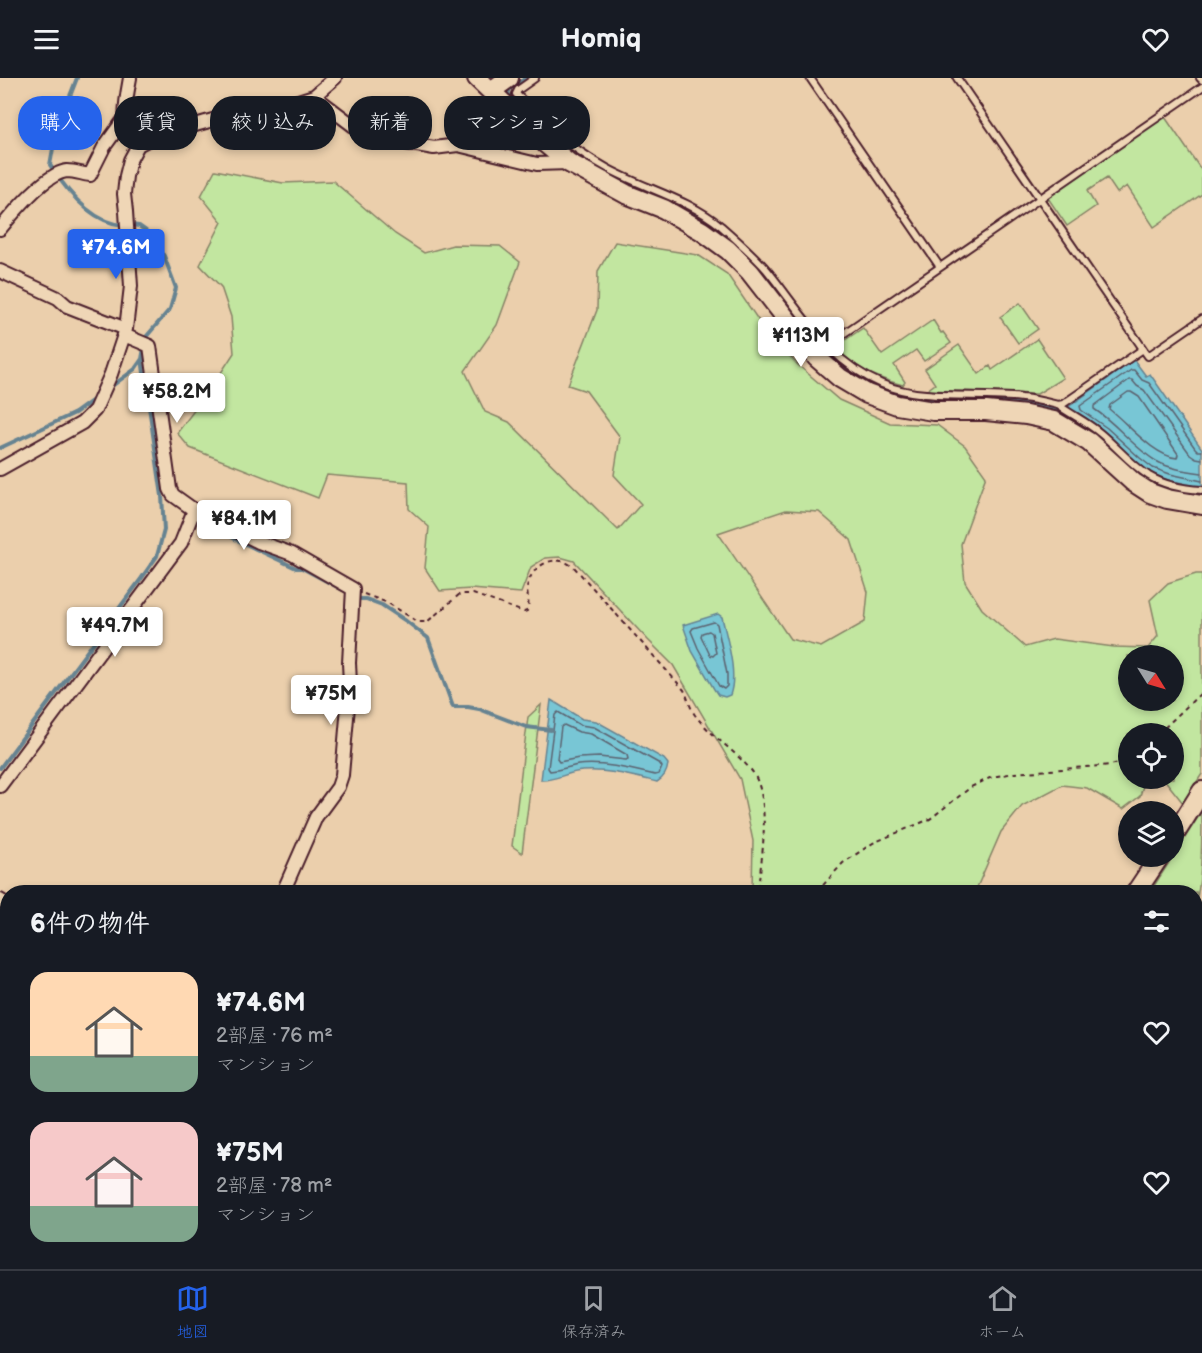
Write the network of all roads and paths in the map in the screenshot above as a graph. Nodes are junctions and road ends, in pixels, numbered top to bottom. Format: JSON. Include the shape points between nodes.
{"nodes":[{"id":1,"x":130,"y":78,"type":"edge"},
{"id":2,"x":335,"y":78,"type":"edge"},
{"id":3,"x":477,"y":78,"type":"edge"},
{"id":4,"x":509,"y":78,"type":"edge"},
{"id":5,"x":535,"y":78,"type":"edge"},
{"id":6,"x":810,"y":78,"type":"edge"},
{"id":7,"x":957,"y":78,"type":"edge"},
{"id":8,"x":1202,"y":87,"type":"edge"},
{"id":9,"x":491,"y":91,"type":"junction"},
{"id":10,"x":128,"y":96,"type":"edge"},
{"id":11,"x":314,"y":96,"type":"edge"},
{"id":12,"x":336,"y":113,"type":"edge"},
{"id":13,"x":114,"y":133,"type":"edge"},
{"id":14,"x":136,"y":150,"type":"edge"},
{"id":15,"x":569,"y":163,"type":"junction"},
{"id":16,"x":1040,"y":198,"type":"junction"},
{"id":17,"x":0,"y":229,"type":"edge"},
{"id":18,"x":940,"y":267,"type":"junction"},
{"id":19,"x":0,"y":271,"type":"edge"},
{"id":20,"x":1202,"y":319,"type":"edge"},
{"id":21,"x":125,"y":332,"type":"junction"},
{"id":22,"x":827,"y":345,"type":"junction"},
{"id":23,"x":1143,"y":349,"type":"junction"},
{"id":24,"x":1058,"y":405,"type":"junction"},
{"id":25,"x":0,"y":469,"type":"edge"},
{"id":26,"x":1202,"y":490,"type":"edge"},
{"id":27,"x":1202,"y":505,"type":"edge"},
{"id":28,"x":194,"y":510,"type":"junction"},
{"id":29,"x":353,"y":590,"type":"junction"},
{"id":30,"x":1202,"y":692,"type":"edge"},
{"id":31,"x":1170,"y":723,"type":"edge"},
{"id":32,"x":1118,"y":763,"type":"edge"},
{"id":33,"x":0,"y":786,"type":"edge"},
{"id":34,"x":1202,"y":791,"type":"edge"},
{"id":35,"x":1184,"y":820,"type":"edge"},
{"id":36,"x":1153,"y":867,"type":"edge"},
{"id":37,"x":286,"y":885,"type":"edge"},
{"id":38,"x":758,"y":885,"type":"edge"},
{"id":39,"x":824,"y":885,"type":"edge"},
{"id":40,"x":1141,"y":885,"type":"edge"}],
"edges":[{"from":1,"to":10,"type":"street"},
{"from":2,"to":11,"type":"street"},
{"from":3,"to":9,"type":"street"},
{"from":4,"to":9,"type":"street"},
{"from":5,"to":22,"type":"lane","via":[[516,94],[556,132],[608,168],[668,194],[718,224],[766,269]]},
{"from":6,"to":18,"type":"lane"},
{"from":7,"to":16,"type":"lane"},
{"from":8,"to":16,"type":"lane"},
{"from":9,"to":15,"type":"street"},
{"from":12,"to":15,"type":"street","via":[[363,133],[377,138],[434,148],[458,145],[537,164]]},
{"from":13,"to":17,"type":"street","via":[[90,175],[66,171],[50,178]]},
{"from":14,"to":21,"type":"street","via":[[124,194],[131,286]]},
{"from":15,"to":27,"type":"street","via":[[626,194],[664,209],[728,250],[750,272],[816,358],[867,394],[897,405],[933,411],[986,411],[1054,421],[1089,442],[1150,493]]},
{"from":16,"to":18,"type":"lane"},
{"from":16,"to":23,"type":"lane"},
{"from":18,"to":22,"type":"lane"},
{"from":19,"to":21,"type":"street"},
{"from":20,"to":23,"type":"lane","via":[[1148,356]]},
{"from":21,"to":25,"type":"street","via":[[95,410],[82,423]]},
{"from":21,"to":28,"type":"street","via":[[150,346],[170,489]]},
{"from":22,"to":24,"type":"lane","via":[[862,374],[908,392],[1021,397]]},
{"from":23,"to":24,"type":"lane"},
{"from":24,"to":26,"type":"lane","via":[[1084,420],[1150,477]]},
{"from":28,"to":29,"type":"street","via":[[292,554]]},
{"from":28,"to":33,"type":"street","via":[[182,543]]},
{"from":29,"to":37,"type":"street","via":[[342,775],[316,817]]},
{"from":29,"to":38,"type":"path","via":[[388,603],[418,622],[427,622],[460,594],[473,594],[527,611],[528,582],[536,568],[549,561],[564,561],[574,567],[684,690],[706,728],[752,771],[759,784],[765,819]]},
{"from":30,"to":31,"type":"path"},
{"from":32,"to":39,"type":"path","via":[[992,777],[971,787],[930,819],[873,843],[843,863]]},
{"from":34,"to":35,"type":"street"},
{"from":36,"to":40,"type":"street"}]}
